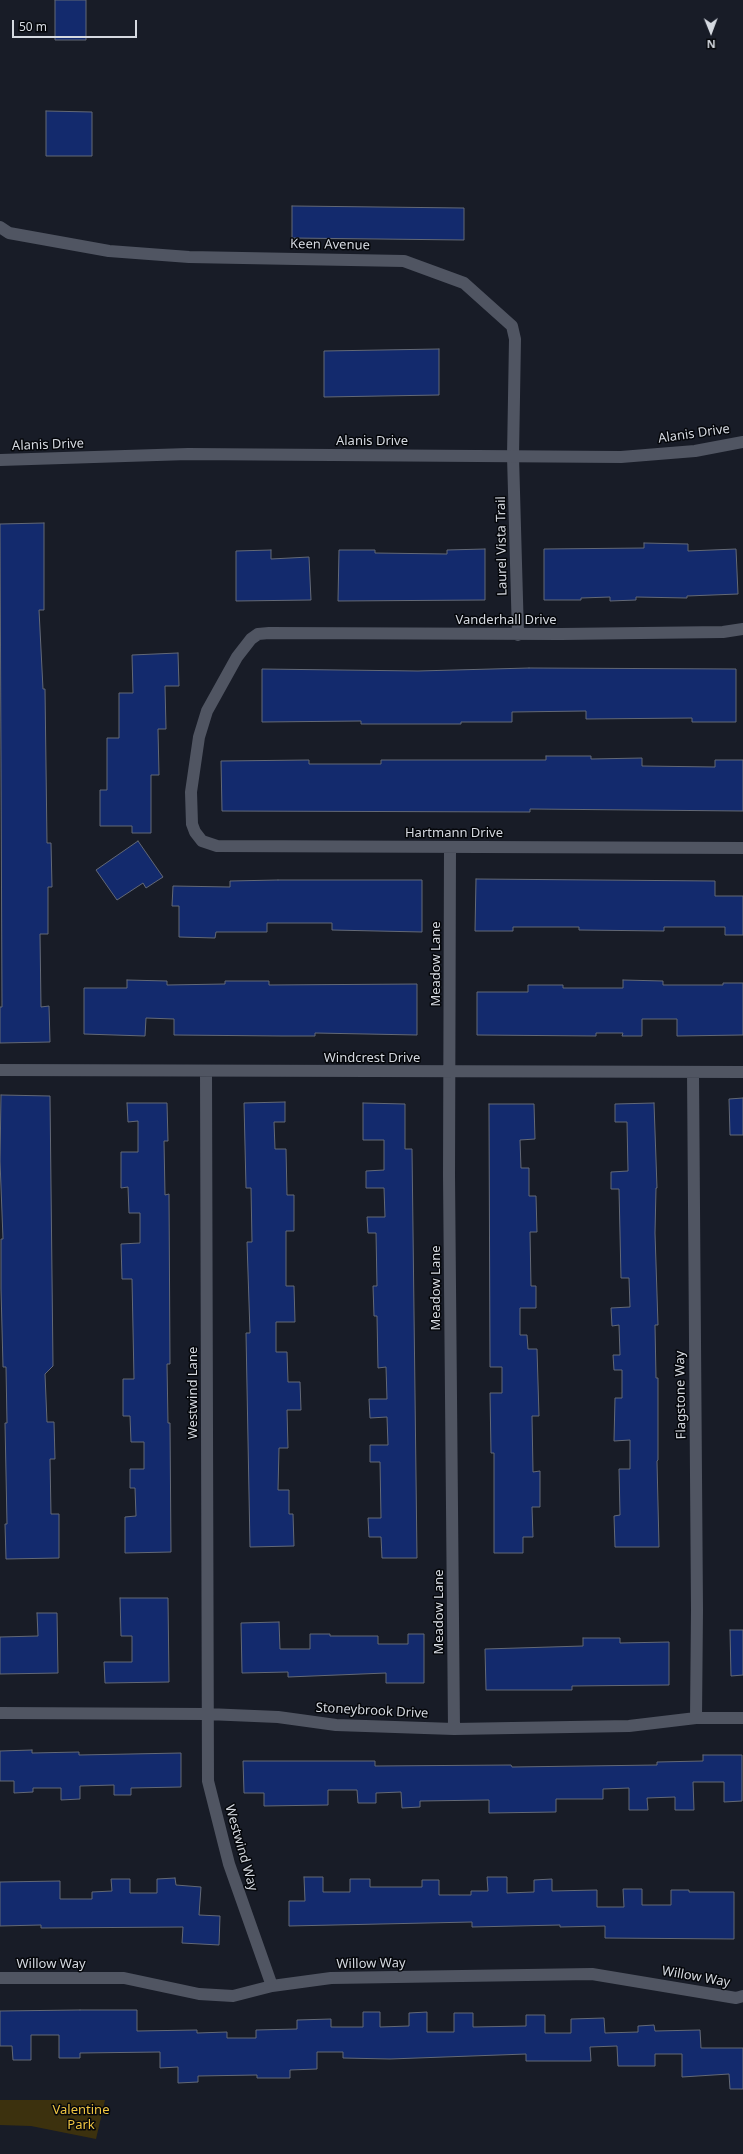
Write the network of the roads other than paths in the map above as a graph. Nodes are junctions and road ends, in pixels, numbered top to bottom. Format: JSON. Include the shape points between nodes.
{"nodes":[{"id":1,"x":0,"y":227,"type":"edge"},
{"id":2,"x":743,"y":442,"type":"edge"},
{"id":3,"x":513,"y":456,"type":"junction"},
{"id":4,"x":0,"y":460,"type":"edge"},
{"id":5,"x":743,"y":629,"type":"edge"},
{"id":6,"x":518,"y":634,"type":"junction"},
{"id":7,"x":191,"y":808,"type":"joint"},
{"id":8,"x":450,"y":847,"type":"junction"},
{"id":9,"x":743,"y":848,"type":"edge"},
{"id":10,"x":0,"y":1070,"type":"edge"},
{"id":11,"x":206,"y":1072,"type":"junction"},
{"id":12,"x":450,"y":1072,"type":"junction"},
{"id":13,"x":693,"y":1072,"type":"junction"},
{"id":14,"x":743,"y":1072,"type":"edge"},
{"id":15,"x":0,"y":1713,"type":"edge"},
{"id":16,"x":207,"y":1714,"type":"junction"},
{"id":17,"x":696,"y":1718,"type":"junction"},
{"id":18,"x":743,"y":1718,"type":"edge"},
{"id":19,"x":454,"y":1729,"type":"junction"},
{"id":20,"x":0,"y":1978,"type":"edge"},
{"id":21,"x":272,"y":1986,"type":"junction"},
{"id":22,"x":743,"y":1996,"type":"edge"}],
"edges":[{"from":1,"to":3,"type":"street","name":"Keen Avenue","via":[[9,233],[109,251],[189,256],[404,260],[464,283],[512,326],[515,339]]},
{"from":2,"to":3,"type":"street","name":"Alanis Drive","via":[[695,451],[621,456]]},
{"from":3,"to":4,"type":"street","name":"Alanis Drive","via":[[188,454]]},
{"from":3,"to":6,"type":"street","name":"Laurel Vista Trail"},
{"from":5,"to":6,"type":"street","name":"Vanderhall Drive","via":[[723,632]]},
{"from":6,"to":7,"type":"street","name":"Vanderhall Drive","via":[[258,634],[251,639],[233,663],[207,711],[194,764]]},
{"from":7,"to":8,"type":"street","name":"Hartmann Drive","via":[[195,832],[202,841],[217,846]]},
{"from":8,"to":9,"type":"street","name":"Hartmann Drive"},
{"from":8,"to":12,"type":"street","name":"Meadow Lane"},
{"from":10,"to":11,"type":"street","name":"Windcrest Drive"},
{"from":11,"to":12,"type":"street","name":"Windcrest Drive"},
{"from":11,"to":16,"type":"street","name":"Westwind Lane"},
{"from":12,"to":13,"type":"street","name":"Windcrest Drive"},
{"from":12,"to":19,"type":"street","name":"Meadow Lane"},
{"from":13,"to":14,"type":"street","name":"Windcrest Drive"},
{"from":13,"to":17,"type":"street","name":"Flagstone Way"},
{"from":15,"to":16,"type":"street","name":"Stoneybrook Drive"},
{"from":16,"to":19,"type":"street","name":"Stoneybrook Drive","via":[[278,1717],[336,1726]]},
{"from":16,"to":21,"type":"street","name":"Westwind Way","via":[[208,1781],[229,1864]]},
{"from":17,"to":18,"type":"street","name":"Stoneybrook Drive"},
{"from":17,"to":19,"type":"street","name":"Stoneybrook Drive","via":[[629,1726]]},
{"from":20,"to":21,"type":"street","name":"Willow Way","via":[[124,1978],[199,1994],[233,1996]]},
{"from":21,"to":22,"type":"street","name":"Willow Way","via":[[331,1978],[592,1974],[736,1998]]}]}
